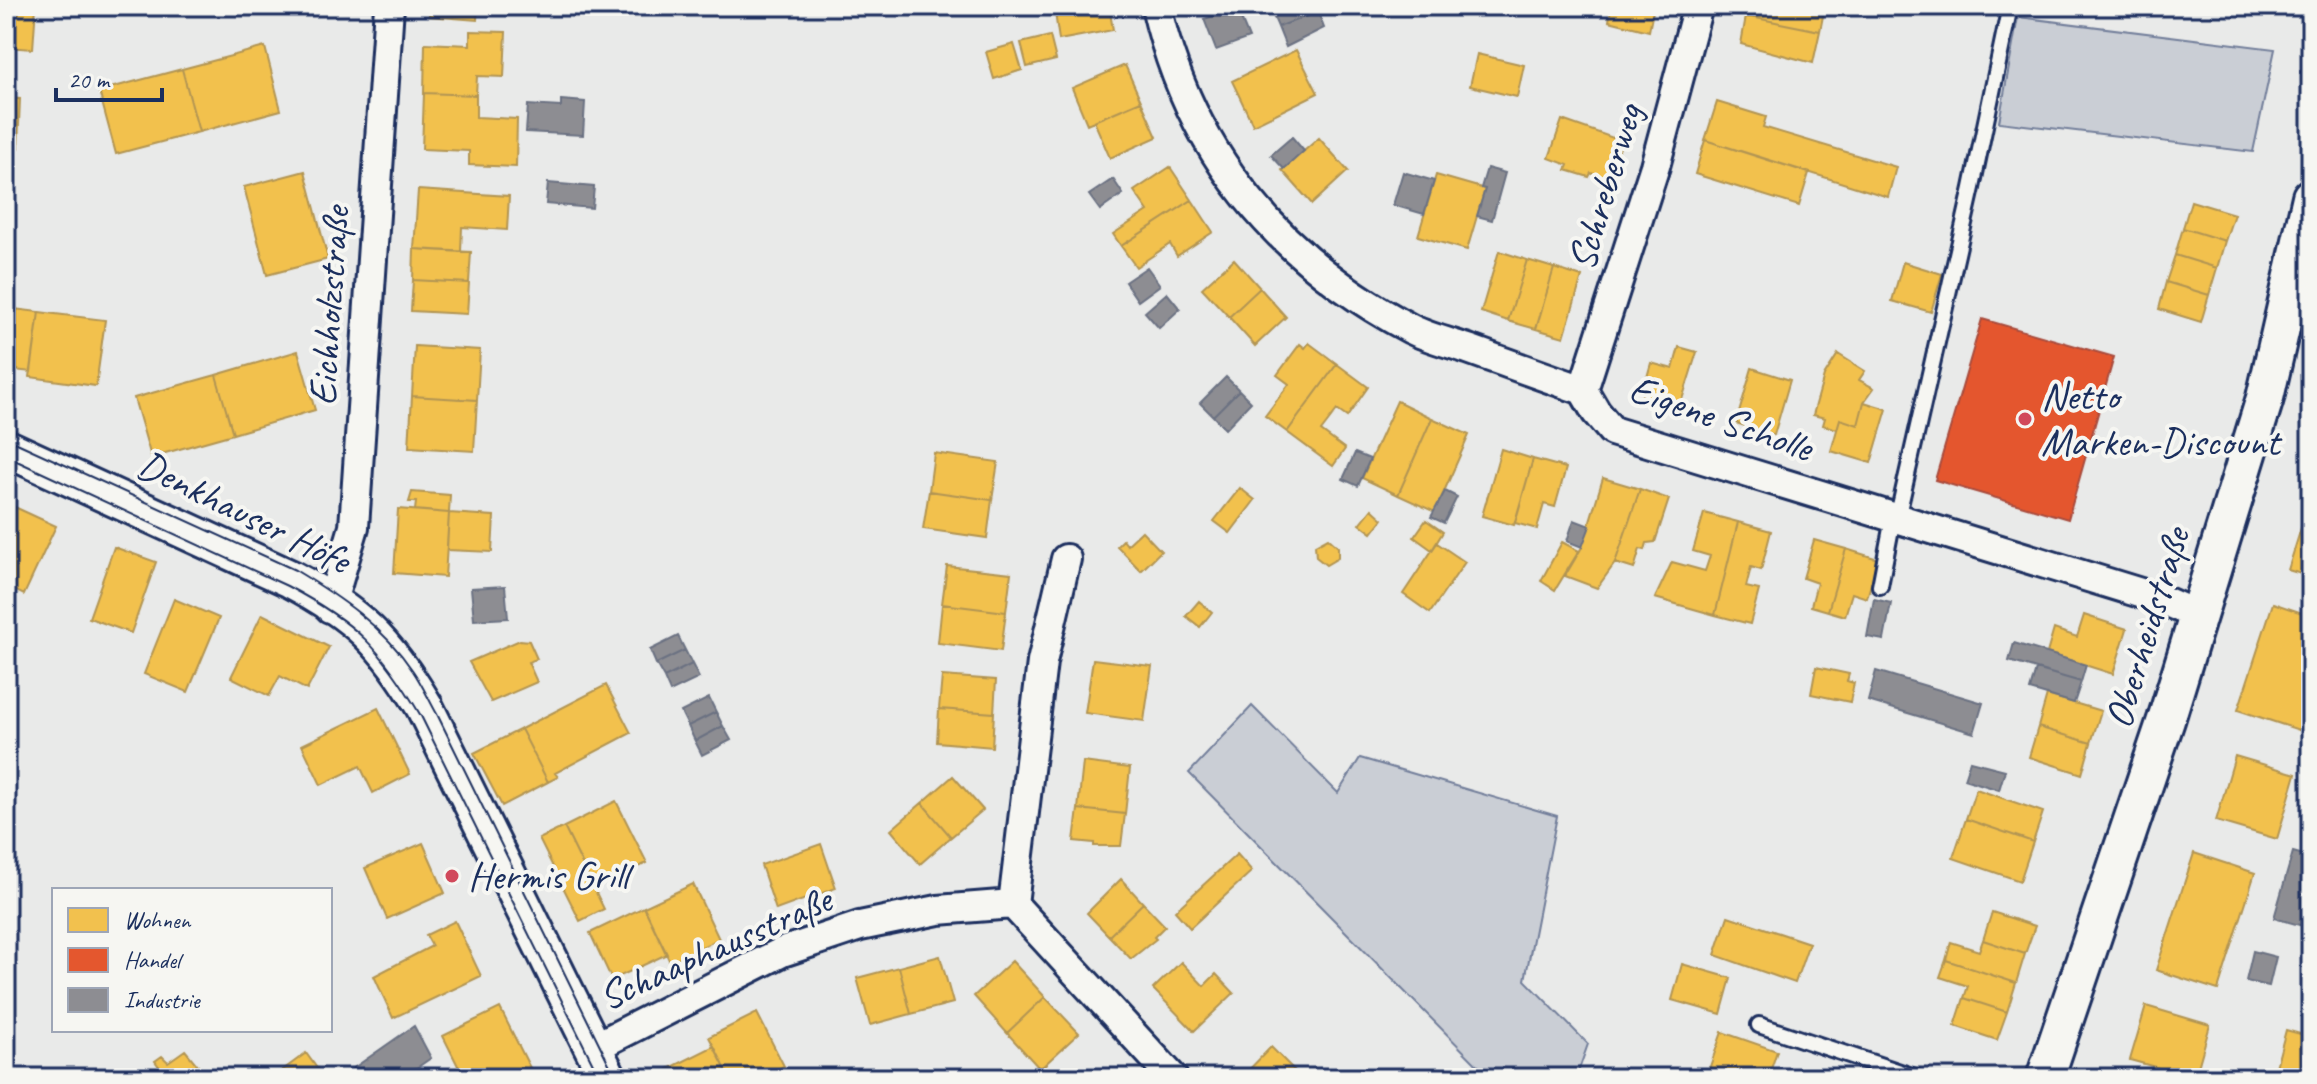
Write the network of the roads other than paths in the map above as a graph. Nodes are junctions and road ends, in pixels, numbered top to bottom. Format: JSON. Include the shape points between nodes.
{"nodes":[{"id":1,"x":389,"y":6,"type":"edge"},
{"id":2,"x":1156,"y":6,"type":"edge"},
{"id":3,"x":1698,"y":6,"type":"edge"},
{"id":4,"x":2010,"y":6,"type":"edge"},
{"id":5,"x":2311,"y":197,"type":"edge"},
{"id":6,"x":1583,"y":390,"type":"junction"},
{"id":7,"x":6,"y":448,"type":"edge"},
{"id":8,"x":1895,"y":518,"type":"junction"},
{"id":9,"x":1066,"y":559,"type":"dead end"},
{"id":10,"x":1880,"y":586,"type":"dead end"},
{"id":11,"x":331,"y":604,"type":"junction"},
{"id":12,"x":2197,"y":615,"type":"junction"},
{"id":13,"x":1013,"y":904,"type":"junction"},
{"id":14,"x":1759,"y":1025,"type":"dead end"},
{"id":15,"x":601,"y":1063,"type":"edge"},
{"id":16,"x":1173,"y":1078,"type":"edge"},
{"id":17,"x":1918,"y":1078,"type":"edge"},
{"id":18,"x":2045,"y":1078,"type":"edge"}],
"edges":[{"from":1,"to":11,"type":"street","name":"Eichholzstraße","via":[[354,527]]},
{"from":2,"to":6,"type":"street","name":"Eigene Scholle","via":[[1181,87],[1227,171],[1264,220],[1330,280],[1413,330]]},
{"from":3,"to":6,"type":"street","name":"Schreberweg","via":[[1655,166]]},
{"from":4,"to":8,"type":"lane"},
{"from":5,"to":12,"type":"street","name":"Oberheidstraße","via":[[2276,358]]},
{"from":6,"to":8,"type":"street","name":"Eigene Scholle","via":[[1612,431]]},
{"from":7,"to":11,"type":"street","name":"Denkhauser Höfe","via":[[291,579]]},
{"from":8,"to":10,"type":"lane"},
{"from":8,"to":12,"type":"street","name":"Eigene Scholle"},
{"from":9,"to":13,"type":"street","via":[[1042,662]]},
{"from":11,"to":15,"type":"street","name":"Denkhauser Höfe","via":[[368,630],[401,666]]},
{"from":12,"to":18,"type":"street","name":"Oberheidstraße"},
{"from":13,"to":15,"type":"street","name":"Schaaphausstraße","via":[[938,910],[860,926],[782,952]]},
{"from":13,"to":16,"type":"street"},
{"from":14,"to":17,"type":"lane"}]}
